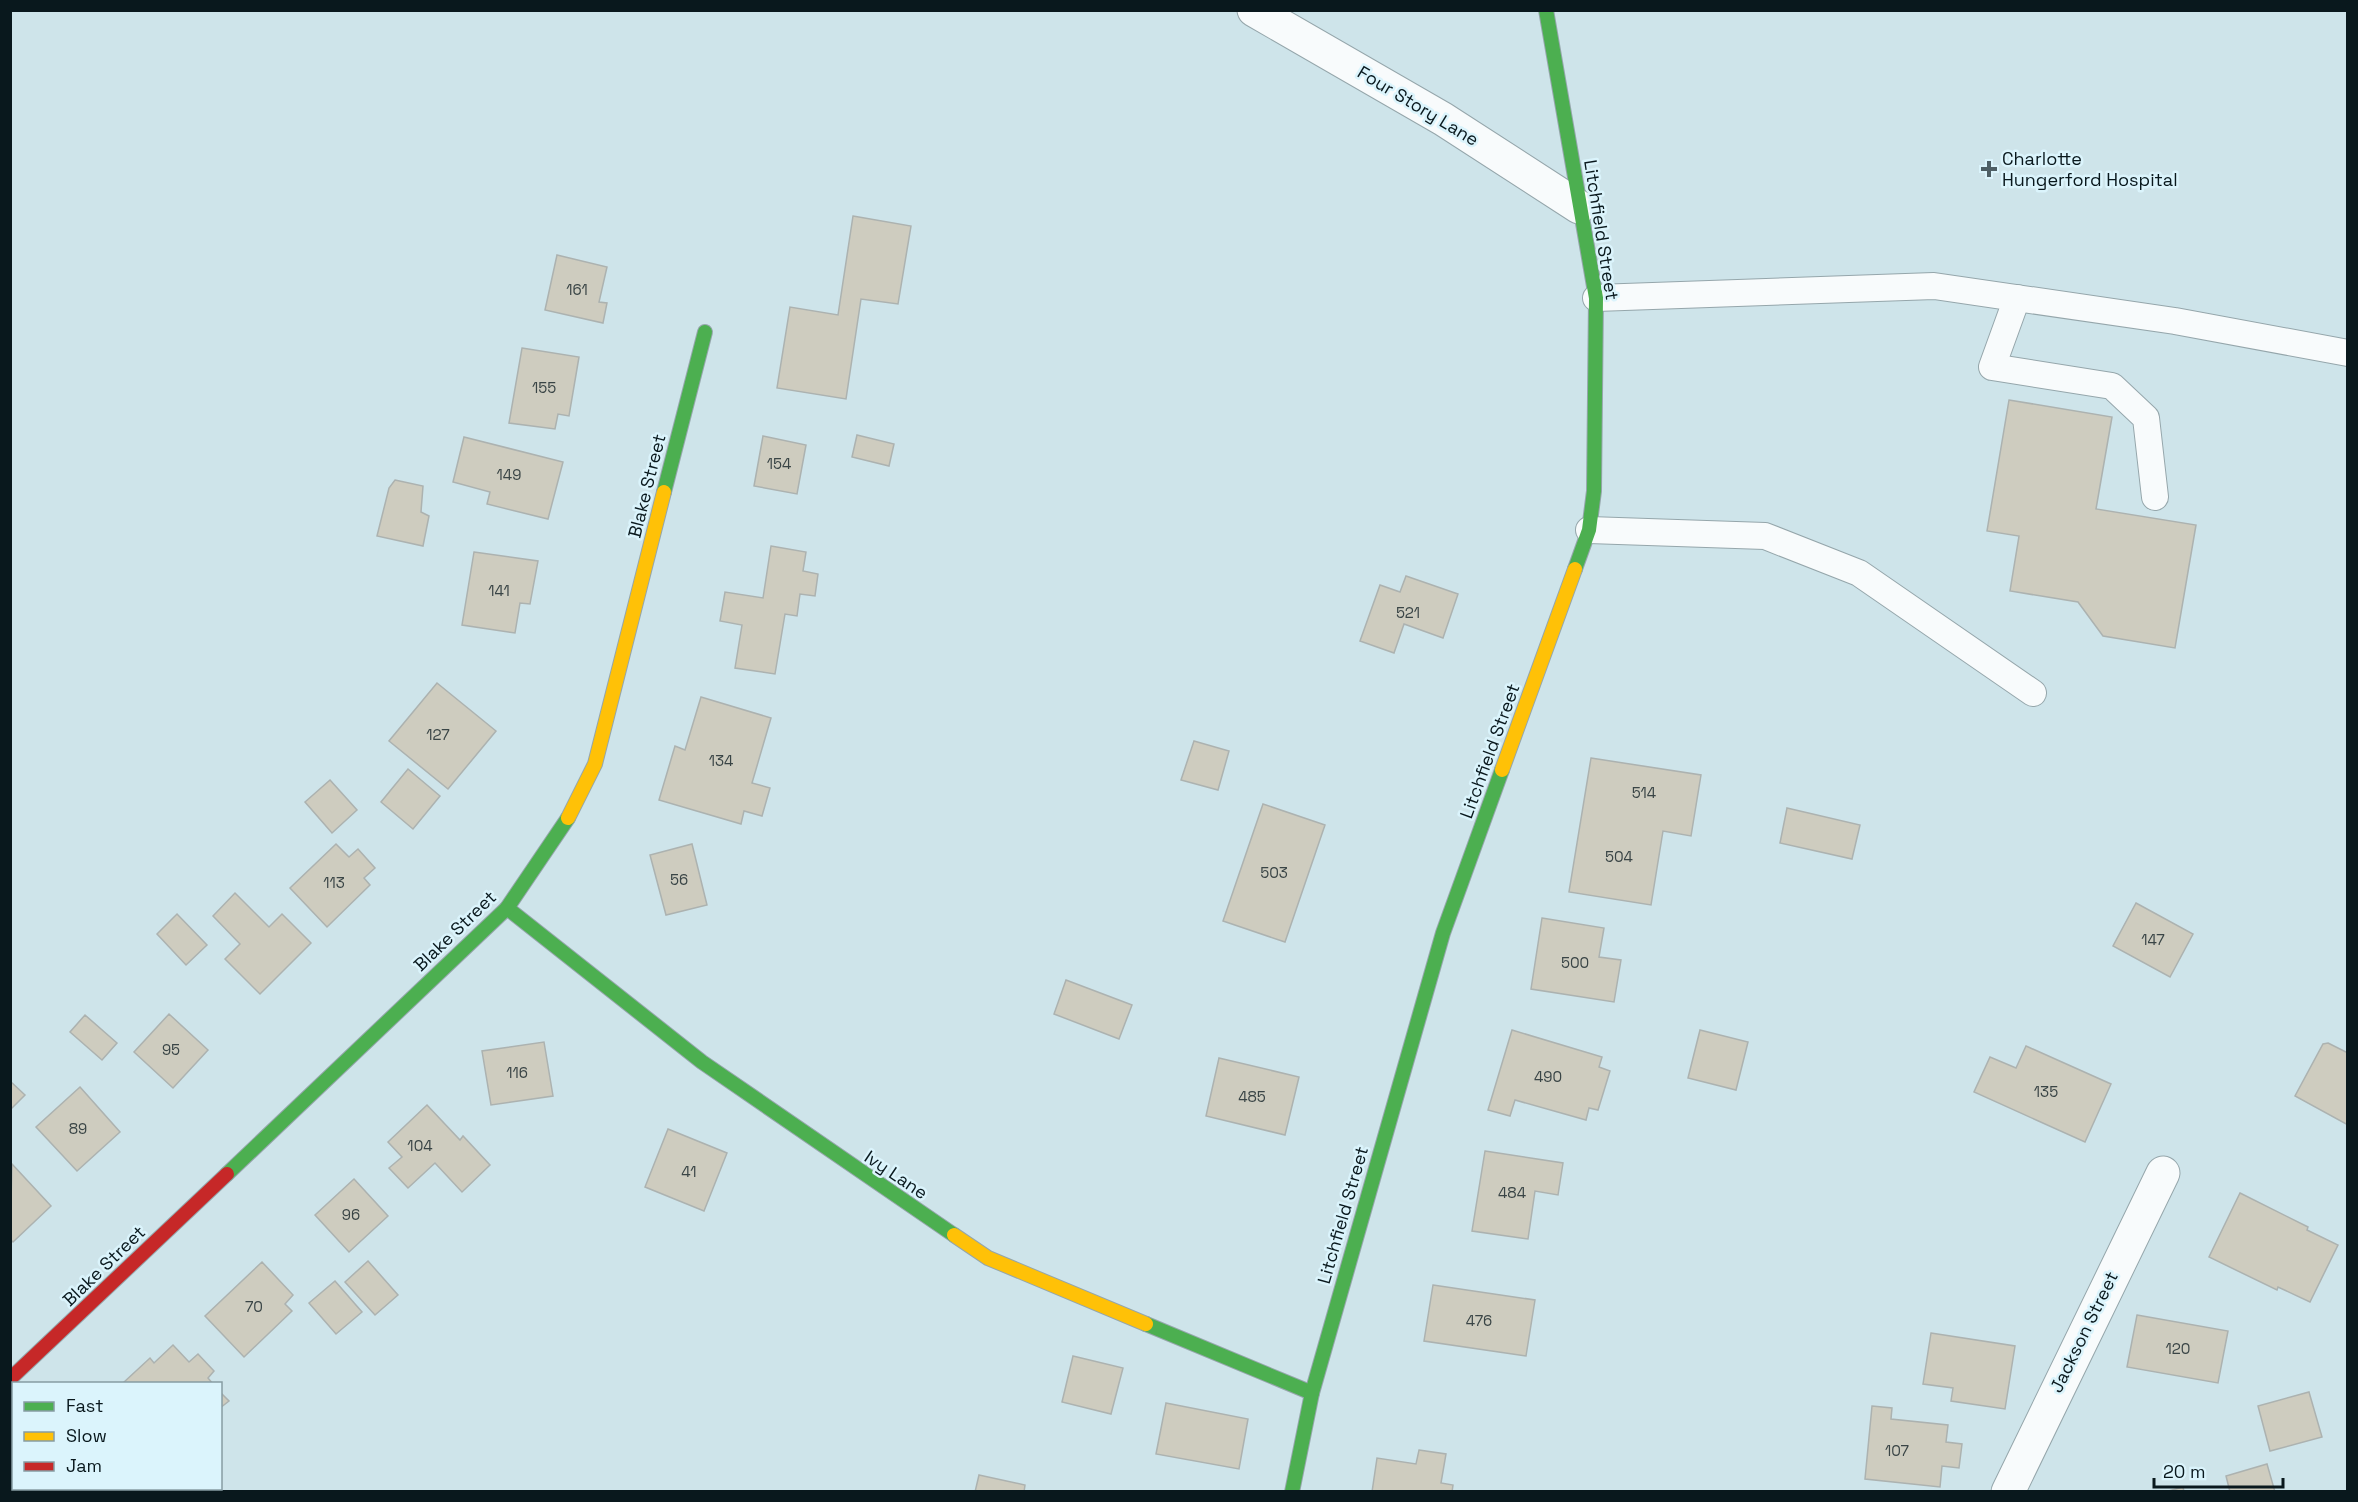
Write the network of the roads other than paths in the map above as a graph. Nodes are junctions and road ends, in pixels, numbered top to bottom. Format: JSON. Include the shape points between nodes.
{"nodes":[{"id":1,"x":1254,"y":10,"type":"edge"},
{"id":2,"x":1546,"y":10,"type":"edge"},
{"id":3,"x":1579,"y":207,"type":"junction"},
{"id":4,"x":1596,"y":298,"type":"junction"},
{"id":5,"x":2017,"y":298,"type":"junction"},
{"id":6,"x":705,"y":332,"type":"dead end"},
{"id":7,"x":2348,"y":352,"type":"edge"},
{"id":8,"x":2156,"y":496,"type":"dead end"},
{"id":9,"x":1589,"y":530,"type":"junction"},
{"id":10,"x":2033,"y":693,"type":"dead end"},
{"id":11,"x":507,"y":908,"type":"junction"},
{"id":12,"x":2163,"y":1173,"type":"dead end"},
{"id":13,"x":10,"y":1379,"type":"edge"},
{"id":14,"x":1312,"y":1393,"type":"junction"},
{"id":15,"x":1292,"y":1491,"type":"edge"},
{"id":16,"x":2008,"y":1491,"type":"edge"}],
"edges":[{"from":1,"to":3,"type":"street","name":"Four Story Lane","via":[[1443,119]]},
{"from":2,"to":3,"type":"street","name":"Litchfield Street"},
{"from":3,"to":4,"type":"street","name":"Litchfield Street"},
{"from":4,"to":5,"type":"lane","via":[[1934,286]]},
{"from":4,"to":9,"type":"street","name":"Litchfield Street","via":[[1594,491]]},
{"from":5,"to":7,"type":"lane"},
{"from":5,"to":8,"type":"lane","via":[[1992,367],[2112,386],[2146,418]]},
{"from":6,"to":11,"type":"street","name":"Blake Street","via":[[595,764],[566,824]]},
{"from":9,"to":10,"type":"lane","via":[[1765,536],[1859,573]]},
{"from":9,"to":14,"type":"street","name":"Litchfield Street","via":[[1443,933]]},
{"from":11,"to":13,"type":"street","name":"Blake Street"},
{"from":11,"to":14,"type":"street","name":"Ivy Lane","via":[[702,1062],[988,1258]]},
{"from":12,"to":16,"type":"street","name":"Jackson Street"},
{"from":14,"to":15,"type":"street","name":"Litchfield Street"}]}
